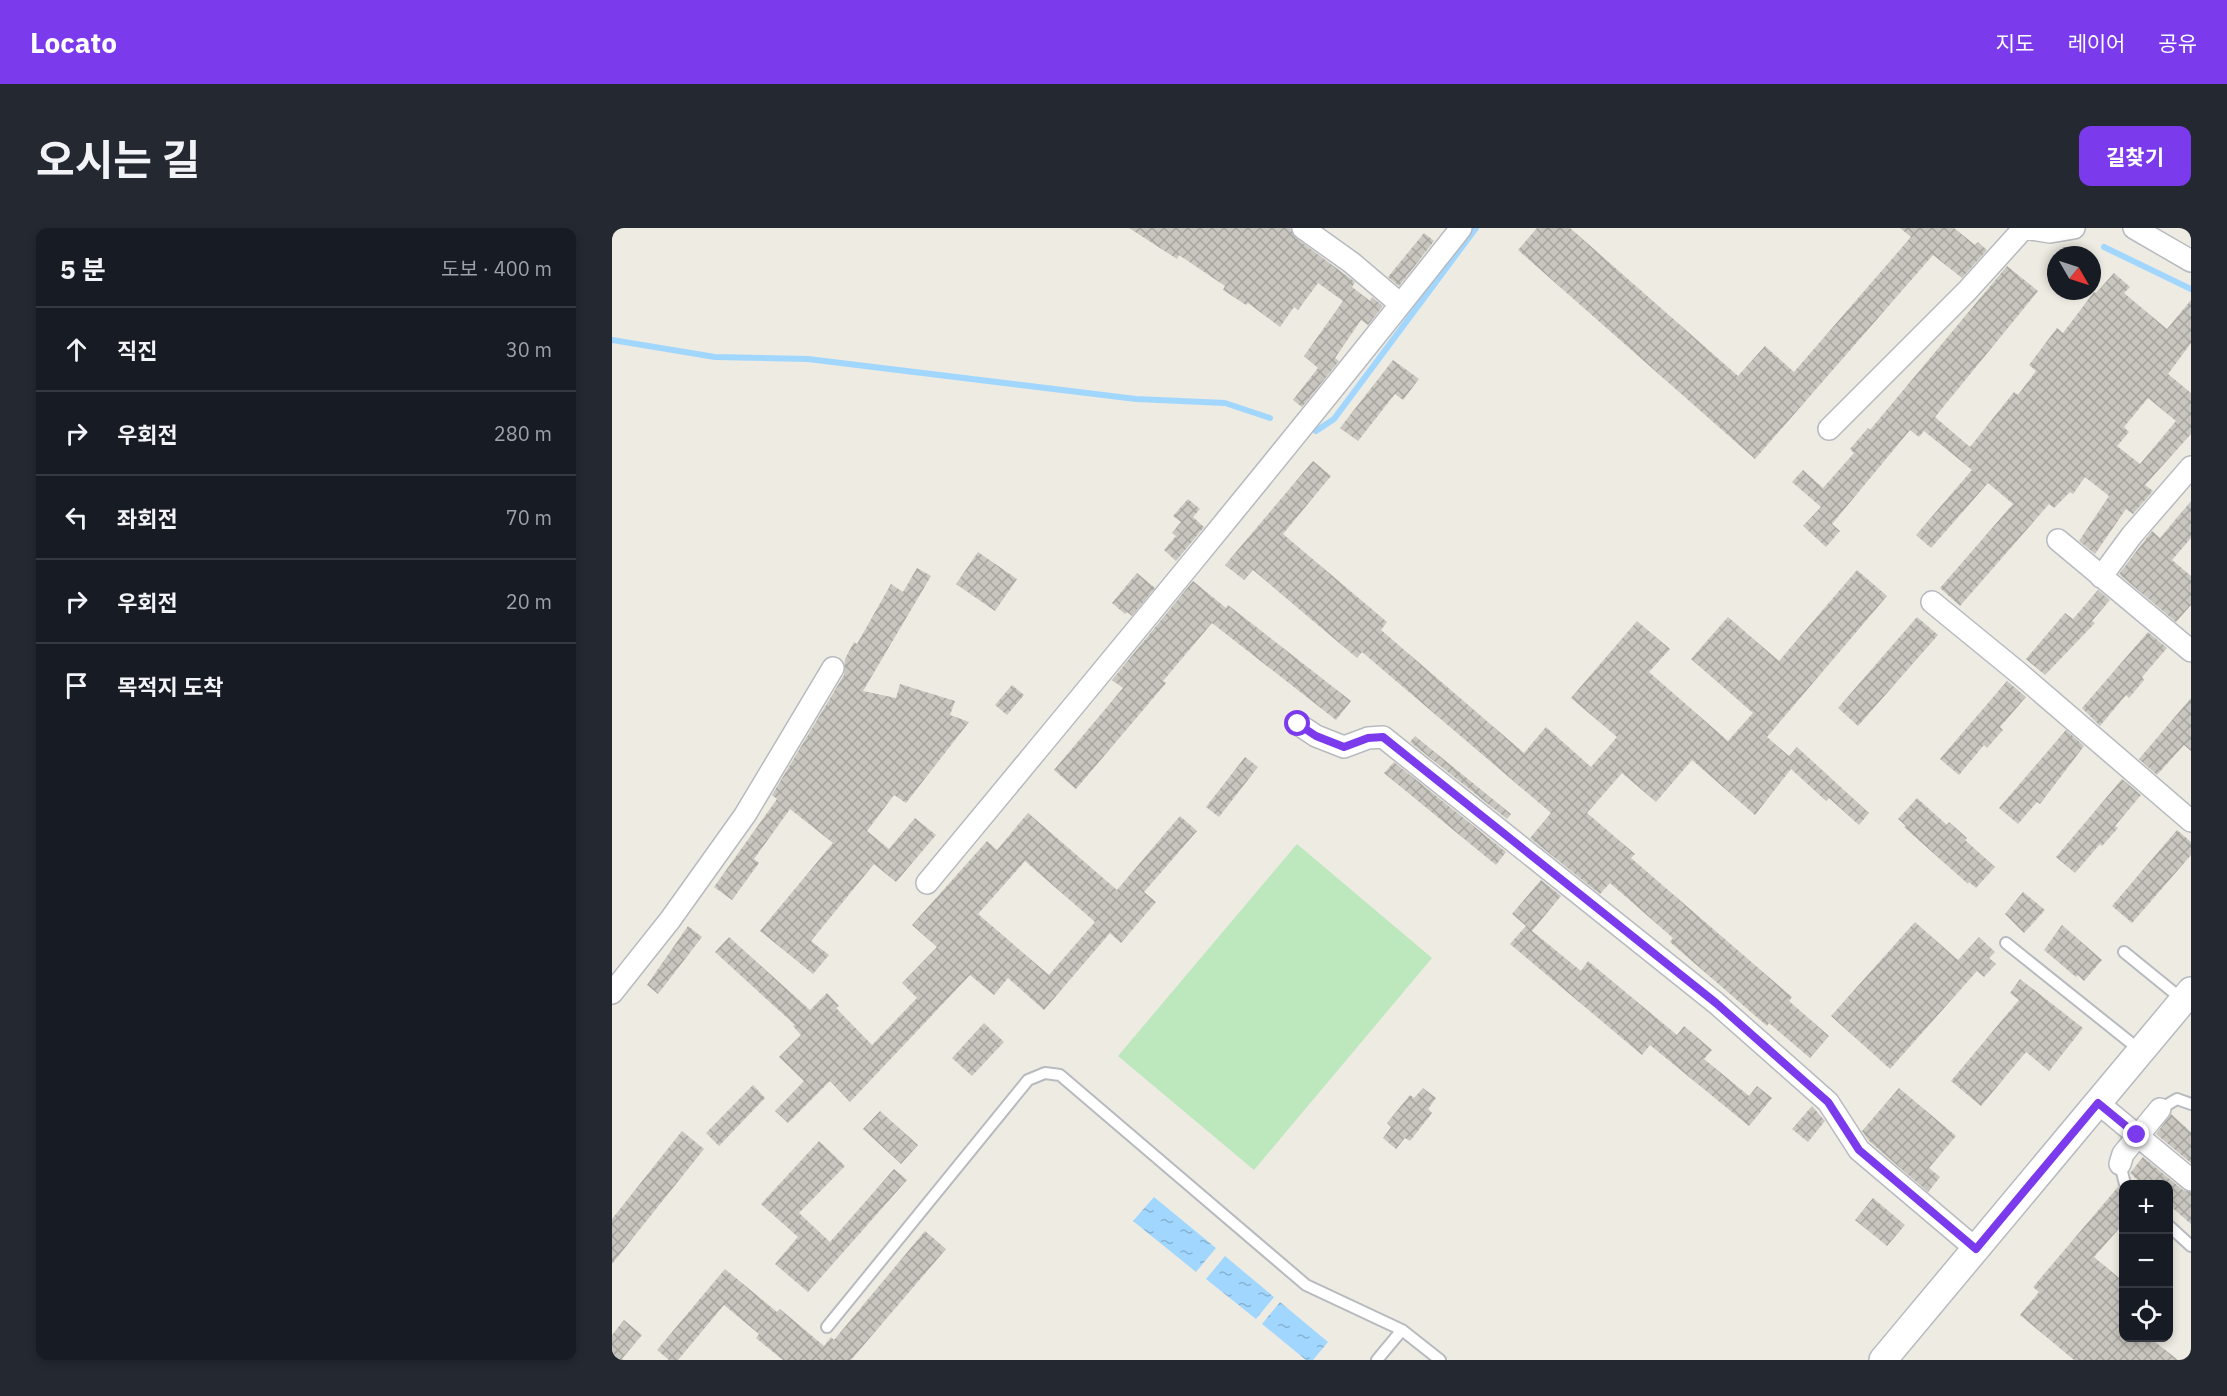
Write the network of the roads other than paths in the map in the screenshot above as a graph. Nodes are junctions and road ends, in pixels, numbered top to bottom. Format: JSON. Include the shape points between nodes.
{"nodes":[{"id":1,"x":1303,"y":228,"type":"edge"},
{"id":2,"x":1461,"y":228,"type":"edge"},
{"id":3,"x":2024,"y":228,"type":"edge"},
{"id":4,"x":2074,"y":228,"type":"edge"},
{"id":5,"x":2134,"y":228,"type":"edge"},
{"id":6,"x":2191,"y":261,"type":"edge"},
{"id":7,"x":1399,"y":303,"type":"junction"},
{"id":8,"x":1829,"y":429,"type":"dead end"},
{"id":9,"x":2191,"y":467,"type":"edge"},
{"id":10,"x":2058,"y":540,"type":"dead end"},
{"id":11,"x":2102,"y":577,"type":"junction"},
{"id":12,"x":1932,"y":602,"type":"dead end"},
{"id":13,"x":2191,"y":651,"type":"edge"},
{"id":14,"x":833,"y":668,"type":"dead end"},
{"id":15,"x":1298,"y":724,"type":"dead end"},
{"id":16,"x":2191,"y":821,"type":"edge"},
{"id":17,"x":927,"y":882,"type":"dead end"},
{"id":18,"x":2006,"y":943,"type":"dead end"},
{"id":19,"x":2124,"y":952,"type":"dead end"},
{"id":20,"x":612,"y":993,"type":"edge"},
{"id":21,"x":2187,"y":996,"type":"edge"},
{"id":22,"x":2141,"y":1051,"type":"junction"},
{"id":23,"x":2098,"y":1103,"type":"junction"},
{"id":24,"x":2191,"y":1104,"type":"edge"},
{"id":25,"x":2160,"y":1109,"type":"joint"},
{"id":26,"x":2137,"y":1135,"type":"junction"},
{"id":27,"x":2123,"y":1174,"type":"edge"},
{"id":28,"x":2191,"y":1180,"type":"edge"},
{"id":29,"x":2173,"y":1229,"type":"edge"},
{"id":30,"x":2191,"y":1246,"type":"edge"},
{"id":31,"x":1976,"y":1249,"type":"junction"},
{"id":32,"x":827,"y":1327,"type":"dead end"},
{"id":33,"x":1402,"y":1330,"type":"junction"},
{"id":34,"x":1377,"y":1360,"type":"edge"},
{"id":35,"x":1440,"y":1360,"type":"edge"},
{"id":36,"x":1883,"y":1360,"type":"edge"}],
"edges":[{"from":1,"to":7,"type":"street"},
{"from":2,"to":7,"type":"street"},
{"from":3,"to":4,"type":"street","via":[[2050,232]]},
{"from":3,"to":8,"type":"street"},
{"from":5,"to":6,"type":"street"},
{"from":7,"to":17,"type":"street","via":[[1296,437]]},
{"from":9,"to":11,"type":"street","via":[[2132,535]]},
{"from":10,"to":11,"type":"street"},
{"from":11,"to":13,"type":"street"},
{"from":12,"to":16,"type":"street"},
{"from":14,"to":20,"type":"street","via":[[745,815]]},
{"from":15,"to":31,"type":"street","via":[[1344,747],[1383,737],[1716,1003],[1828,1102],[1859,1150]]},
{"from":18,"to":22,"type":"lane"},
{"from":19,"to":21,"type":"lane"},
{"from":21,"to":22,"type":"street"},
{"from":22,"to":23,"type":"street"},
{"from":23,"to":26,"type":"street"},
{"from":23,"to":31,"type":"street"},
{"from":24,"to":25,"type":"lane","via":[[2177,1099]]},
{"from":25,"to":26,"type":"street"},
{"from":26,"to":27,"type":"street","via":[[2122,1154]]},
{"from":26,"to":28,"type":"street"},
{"from":29,"to":30,"type":"lane"},
{"from":31,"to":36,"type":"street"},
{"from":32,"to":33,"type":"lane","via":[[1028,1080],[1045,1073],[1060,1075],[1306,1285]]},
{"from":33,"to":34,"type":"lane"},
{"from":33,"to":35,"type":"lane"}]}
